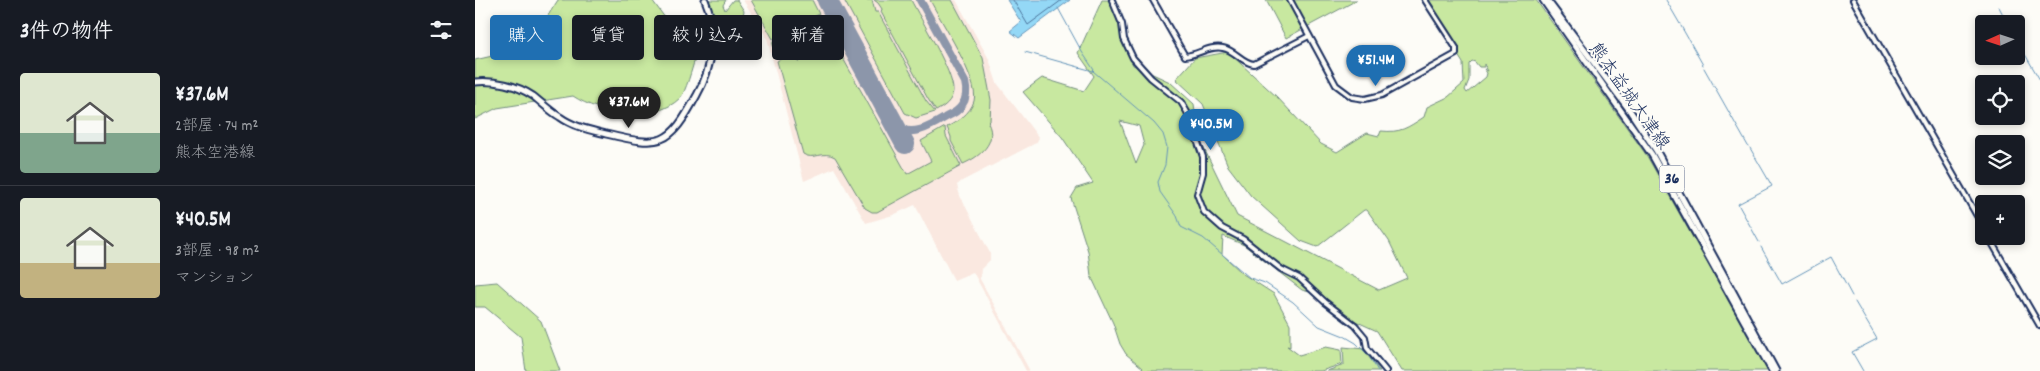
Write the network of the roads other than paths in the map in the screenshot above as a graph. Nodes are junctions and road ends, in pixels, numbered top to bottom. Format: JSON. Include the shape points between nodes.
{"nodes":[{"id":1,"x":705,"y":0,"type":"edge"},
{"id":2,"x":1112,"y":0,"type":"edge"},
{"id":3,"x":1153,"y":0,"type":"edge"},
{"id":4,"x":1290,"y":0,"type":"edge"},
{"id":5,"x":1425,"y":0,"type":"edge"},
{"id":6,"x":1543,"y":0,"type":"edge"},
{"id":7,"x":1547,"y":0,"type":"edge"},
{"id":8,"x":1853,"y":0,"type":"edge"},
{"id":9,"x":1309,"y":36,"type":"junction"},
{"id":10,"x":475,"y":82,"type":"edge"},
{"id":11,"x":1975,"y":212,"type":"edge"},
{"id":12,"x":1994,"y":245,"type":"edge"},
{"id":13,"x":2040,"y":326,"type":"edge"},
{"id":14,"x":1386,"y":371,"type":"edge"},
{"id":15,"x":1773,"y":371,"type":"edge"},
{"id":16,"x":1777,"y":371,"type":"edge"}],
"edges":[{"from":1,"to":10,"type":"main road","via":[[713,28],[708,70],[684,119],[674,132],[662,139],[644,142],[579,127],[559,117],[522,90],[502,83]]},
{"from":2,"to":14,"type":"street","via":[[1133,58],[1151,78],[1181,102],[1187,112],[1203,157],[1203,173],[1197,194],[1204,212],[1281,269],[1299,278],[1355,325],[1365,337],[1367,348]]},
{"from":3,"to":9,"type":"street","via":[[1185,56],[1221,47],[1254,64]]},
{"from":4,"to":9,"type":"street"},
{"from":5,"to":9,"type":"street","via":[[1457,52],[1373,98],[1352,97],[1336,86]]},
{"from":6,"to":15,"type":"main road","name":"熊本益城大津線","number":"36","via":[[1652,155]]},
{"from":7,"to":16,"type":"main road","name":"熊本益城大津線","number":"36","via":[[1656,150]]},
{"from":8,"to":11,"type":"street"},
{"from":12,"to":13,"type":"street"}]}
